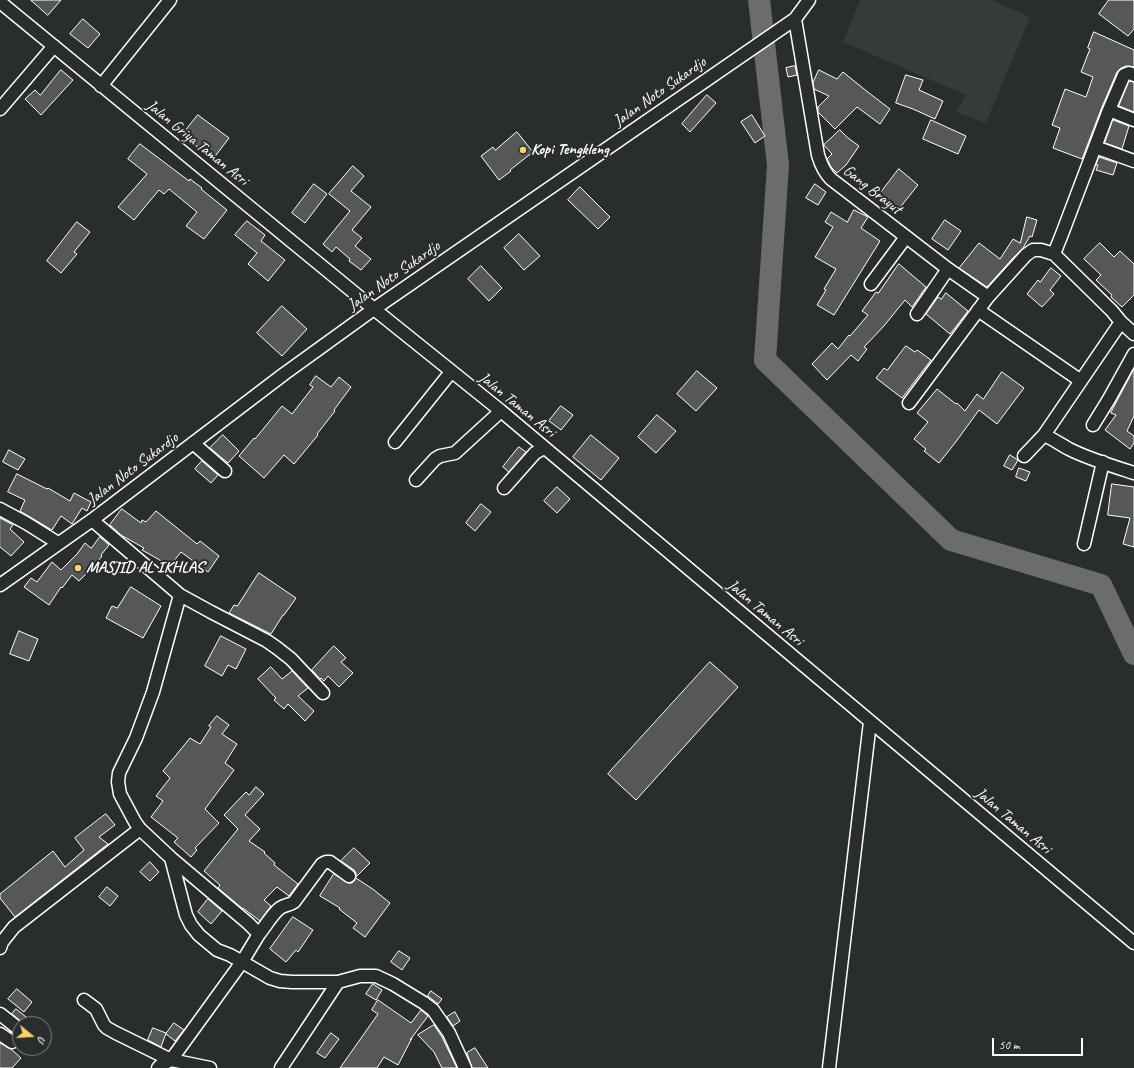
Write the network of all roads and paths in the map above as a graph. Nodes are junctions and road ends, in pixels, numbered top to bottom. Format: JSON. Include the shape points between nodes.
{"nodes":[{"id":1,"x":170,"y":0,"type":"edge"},
{"id":2,"x":809,"y":0,"type":"edge"},
{"id":3,"x":0,"y":2,"type":"edge"},
{"id":4,"x":795,"y":19,"type":"junction"},
{"id":5,"x":54,"y":46,"type":"junction"},
{"id":6,"x":1134,"y":75,"type":"edge"},
{"id":7,"x":102,"y":86,"type":"junction"},
{"id":8,"x":0,"y":109,"type":"edge"},
{"id":9,"x":1109,"y":110,"type":"junction"},
{"id":10,"x":1134,"y":120,"type":"edge"},
{"id":11,"x":1095,"y":147,"type":"junction"},
{"id":12,"x":1134,"y":161,"type":"edge"},
{"id":13,"x":906,"y":237,"type":"junction"},
{"id":14,"x":1054,"y":254,"type":"junction"},
{"id":15,"x":948,"y":269,"type":"junction"},
{"id":16,"x":871,"y":284,"type":"dead end"},
{"id":17,"x":988,"y":297,"type":"junction"},
{"id":18,"x":374,"y":309,"type":"junction"},
{"id":19,"x":978,"y":310,"type":"junction"},
{"id":20,"x":917,"y":314,"type":"dead end"},
{"id":21,"x":1121,"y":322,"type":"junction"},
{"id":22,"x":1134,"y":334,"type":"edge"},
{"id":23,"x":1134,"y":354,"type":"edge"},
{"id":24,"x":451,"y":372,"type":"junction"},
{"id":25,"x":1081,"y":381,"type":"junction"},
{"id":26,"x":909,"y":403,"type":"dead end"},
{"id":27,"x":500,"y":411,"type":"junction"},
{"id":28,"x":1093,"y":425,"type":"dead end"},
{"id":29,"x":1044,"y":435,"type":"junction"},
{"id":30,"x":395,"y":442,"type":"dead end"},
{"id":31,"x":193,"y":443,"type":"junction"},
{"id":32,"x":544,"y":448,"type":"junction"},
{"id":33,"x":1024,"y":456,"type":"dead end"},
{"id":34,"x":1103,"y":462,"type":"junction"},
{"id":35,"x":225,"y":471,"type":"dead end"},
{"id":36,"x":1134,"y":473,"type":"edge"},
{"id":37,"x":416,"y":480,"type":"dead end"},
{"id":38,"x":504,"y":488,"type":"dead end"},
{"id":39,"x":0,"y":509,"type":"edge"},
{"id":40,"x":92,"y":520,"type":"junction"},
{"id":41,"x":58,"y":544,"type":"junction"},
{"id":42,"x":1084,"y":544,"type":"dead end"},
{"id":43,"x":0,"y":585,"type":"edge"},
{"id":44,"x":180,"y":595,"type":"junction"},
{"id":45,"x":323,"y":693,"type":"dead end"},
{"id":46,"x":870,"y":722,"type":"junction"},
{"id":47,"x":140,"y":829,"type":"junction"},
{"id":48,"x":171,"y":858,"type":"junction"},
{"id":49,"x":349,"y":876,"type":"dead end"},
{"id":50,"x":259,"y":934,"type":"junction"},
{"id":51,"x":1134,"y":943,"type":"edge"},
{"id":52,"x":0,"y":948,"type":"edge"},
{"id":53,"x":242,"y":962,"type":"junction"},
{"id":54,"x":338,"y":982,"type":"junction"},
{"id":55,"x":84,"y":1000,"type":"dead end"},
{"id":56,"x":0,"y":1014,"type":"edge"},
{"id":57,"x":12,"y":1023,"type":"edge"},
{"id":58,"x":0,"y":1034,"type":"edge"},
{"id":59,"x":12,"y":1042,"type":"dead end"},
{"id":60,"x":171,"y":1060,"type":"junction"},
{"id":61,"x":464,"y":1067,"type":"edge"},
{"id":62,"x":158,"y":1068,"type":"edge"},
{"id":63,"x":210,"y":1068,"type":"edge"},
{"id":64,"x":281,"y":1068,"type":"edge"},
{"id":65,"x":829,"y":1068,"type":"edge"}],
"edges":[{"from":1,"to":7,"type":"street"},
{"from":2,"to":4,"type":"street","name":"Jalan Noto Sukardjo"},
{"from":3,"to":5,"type":"street","name":"Jalan Griya Taman Asri"},
{"from":4,"to":13,"type":"street","name":"Gang Brayut","via":[[821,166],[831,179]]},
{"from":4,"to":18,"type":"street","name":"Jalan Noto Sukardjo"},
{"from":5,"to":7,"type":"street","name":"Jalan Griya Taman Asri"},
{"from":5,"to":8,"type":"street"},
{"from":6,"to":9,"type":"street","via":[[1124,75]]},
{"from":7,"to":18,"type":"street","name":"Jalan Griya Taman Asri"},
{"from":9,"to":10,"type":"street"},
{"from":9,"to":11,"type":"street"},
{"from":11,"to":12,"type":"street"},
{"from":11,"to":14,"type":"street"},
{"from":13,"to":15,"type":"street","name":"Gang Brayut"},
{"from":13,"to":16,"type":"street"},
{"from":14,"to":17,"type":"street","via":[[1032,250]]},
{"from":14,"to":21,"type":"street"},
{"from":15,"to":17,"type":"street","name":"Gang Brayut"},
{"from":15,"to":20,"type":"street"},
{"from":17,"to":19,"type":"street"},
{"from":18,"to":24,"type":"street","name":"Jalan Taman Asri"},
{"from":18,"to":31,"type":"street","name":"Jalan Noto Sukardjo"},
{"from":19,"to":25,"type":"street"},
{"from":19,"to":26,"type":"street"},
{"from":21,"to":22,"type":"street"},
{"from":21,"to":25,"type":"street"},
{"from":23,"to":28,"type":"street"},
{"from":24,"to":27,"type":"street","name":"Jalan Taman Asri"},
{"from":24,"to":30,"type":"street"},
{"from":25,"to":29,"type":"street"},
{"from":27,"to":32,"type":"street","name":"Jalan Taman Asri"},
{"from":27,"to":37,"type":"street","via":[[455,453],[435,459]]},
{"from":29,"to":33,"type":"street"},
{"from":29,"to":34,"type":"street","via":[[1068,449]]},
{"from":31,"to":35,"type":"street"},
{"from":31,"to":40,"type":"street","name":"Jalan Noto Sukardjo"},
{"from":32,"to":38,"type":"street","via":[[535,453]]},
{"from":32,"to":46,"type":"street","name":"Jalan Taman Asri"},
{"from":34,"to":36,"type":"street"},
{"from":34,"to":42,"type":"street"},
{"from":39,"to":41,"type":"street"},
{"from":40,"to":41,"type":"street","name":"Jalan Noto Sukardjo"},
{"from":40,"to":44,"type":"street"},
{"from":41,"to":43,"type":"street","name":"Jalan Noto Sukardjo"},
{"from":44,"to":45,"type":"street","via":[[267,641],[290,659]]},
{"from":44,"to":47,"type":"street","via":[[152,692],[136,738],[119,773],[120,794]]},
{"from":46,"to":51,"type":"street","name":"Jalan Taman Asri"},
{"from":46,"to":65,"type":"street"},
{"from":47,"to":48,"type":"street"},
{"from":47,"to":52,"type":"street","via":[[14,927]]},
{"from":48,"to":50,"type":"street"},
{"from":48,"to":53,"type":"street","via":[[191,925],[208,944]]},
{"from":49,"to":50,"type":"street","via":[[330,862],[322,864],[294,902],[279,909]]},
{"from":50,"to":53,"type":"street"},
{"from":53,"to":54,"type":"street","via":[[280,981]]},
{"from":53,"to":60,"type":"street"},
{"from":54,"to":61,"type":"street","via":[[360,976],[376,976],[424,1003],[433,1010],[449,1033]]},
{"from":54,"to":64,"type":"street"},
{"from":55,"to":60,"type":"street","via":[[96,1008],[107,1028]]},
{"from":56,"to":57,"type":"street"},
{"from":58,"to":59,"type":"street"},
{"from":60,"to":62,"type":"street"},
{"from":60,"to":63,"type":"street"}]}
